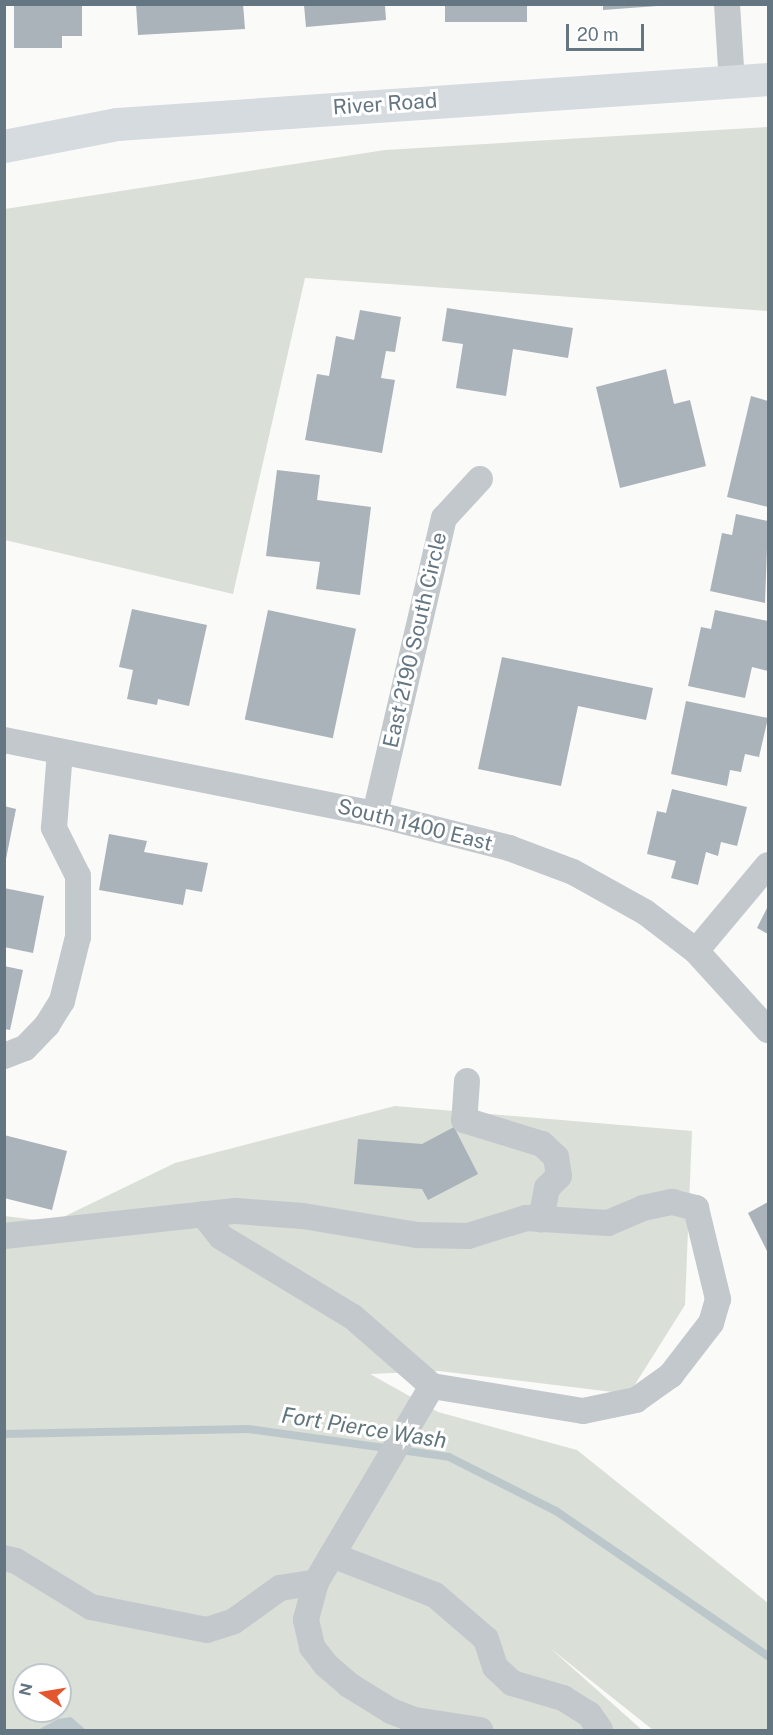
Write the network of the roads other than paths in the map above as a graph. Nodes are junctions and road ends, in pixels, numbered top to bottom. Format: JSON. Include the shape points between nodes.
{"nodes":[{"id":1,"x":728,"y":4,"type":"edge"},
{"id":2,"x":768,"y":80,"type":"edge"},
{"id":3,"x":732,"y":83,"type":"junction"},
{"id":4,"x":4,"y":146,"type":"edge"},
{"id":5,"x":480,"y":479,"type":"dead end"},
{"id":6,"x":4,"y":740,"type":"edge"},
{"id":7,"x":60,"y":752,"type":"junction"},
{"id":8,"x":375,"y":814,"type":"junction"},
{"id":9,"x":768,"y":866,"type":"edge"},
{"id":10,"x":696,"y":951,"type":"junction"},
{"id":11,"x":768,"y":1030,"type":"edge"},
{"id":12,"x":4,"y":1056,"type":"edge"},
{"id":13,"x":467,"y":1081,"type":"dead end"},
{"id":14,"x":203,"y":1214,"type":"junction"},
{"id":15,"x":541,"y":1219,"type":"junction"},
{"id":16,"x":4,"y":1236,"type":"edge"},
{"id":17,"x":425,"y":1394,"type":"junction"},
{"id":18,"x":332,"y":1555,"type":"junction"},
{"id":19,"x":4,"y":1558,"type":"edge"},
{"id":20,"x":316,"y":1582,"type":"junction"},
{"id":21,"x":480,"y":1731,"type":"edge"},
{"id":22,"x":600,"y":1731,"type":"edge"}],
"edges":[{"from":1,"to":3,"type":"street"},
{"from":2,"to":3,"type":"main road","name":"River Road"},
{"from":3,"to":4,"type":"main road","name":"River Road","via":[[384,103],[117,124]]},
{"from":5,"to":8,"type":"street","name":"East 2190 South Circle","via":[[444,518]]},
{"from":6,"to":7,"type":"street","name":"South 1400 East"},
{"from":7,"to":8,"type":"street","name":"South 1400 East"},
{"from":7,"to":12,"type":"street","via":[[54,828],[78,876],[78,937],[62,1000],[52,1017],[25,1048]]},
{"from":8,"to":10,"type":"street","name":"South 1400 East","via":[[509,848],[573,872],[645,912]]},
{"from":9,"to":10,"type":"street"},
{"from":10,"to":11,"type":"street","name":"South 1400 East"},
{"from":13,"to":15,"type":"street","via":[[464,1120],[542,1144],[556,1157],[559,1176],[547,1188]]},
{"from":14,"to":15,"type":"street","via":[[236,1211],[292,1215],[417,1234],[468,1236],[526,1218]]},
{"from":14,"to":16,"type":"street"},
{"from":14,"to":17,"type":"street","via":[[221,1237],[353,1317]]},
{"from":15,"to":17,"type":"street","via":[[608,1223],[672,1202],[696,1208],[718,1299],[711,1323],[671,1375],[636,1400],[583,1411]]},
{"from":17,"to":18,"type":"street"},
{"from":18,"to":20,"type":"street"},
{"from":18,"to":22,"type":"street","via":[[435,1595],[486,1639],[495,1667],[512,1683],[563,1698],[590,1714]]},
{"from":19,"to":20,"type":"street","via":[[16,1561],[91,1607],[207,1630],[234,1621],[280,1588]]},
{"from":20,"to":21,"type":"street","via":[[306,1620],[312,1647],[326,1665],[349,1685],[391,1711],[415,1720]]}]}
